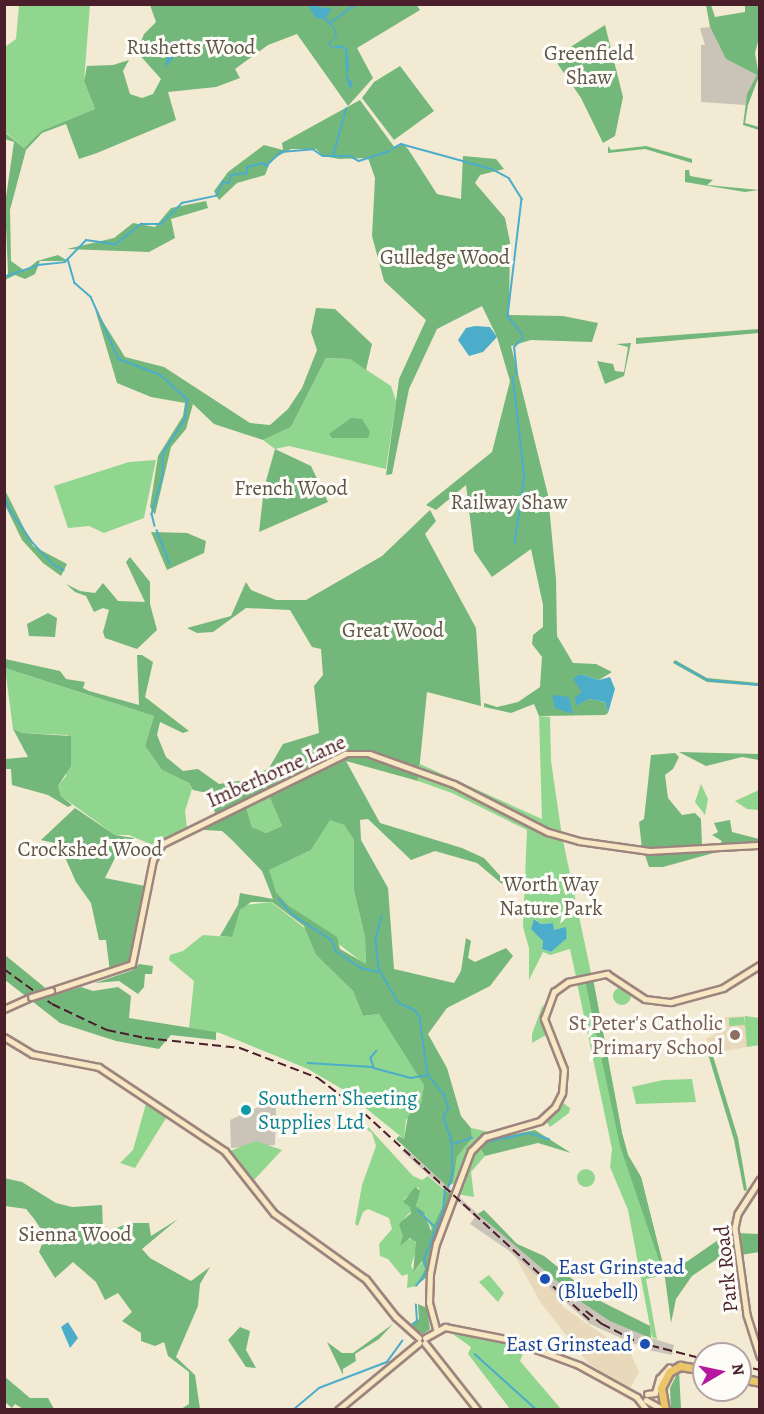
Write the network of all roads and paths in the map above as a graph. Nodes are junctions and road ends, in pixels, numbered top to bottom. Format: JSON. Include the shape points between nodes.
{"nodes":[{"id":1,"x":759,"y":845,"type":"edge"},
{"id":2,"x":759,"y":965,"type":"edge"},
{"id":3,"x":4,"y":1009,"type":"edge"},
{"id":4,"x":4,"y":1037,"type":"edge"},
{"id":5,"x":759,"y":1180,"type":"edge"},
{"id":6,"x":436,"y":1329,"type":"junction"},
{"id":7,"x":422,"y":1341,"type":"junction"},
{"id":8,"x":759,"y":1356,"type":"edge"},
{"id":9,"x":680,"y":1366,"type":"junction"},
{"id":10,"x":692,"y":1368,"type":"edge"},
{"id":11,"x":644,"y":1398,"type":"junction"},
{"id":12,"x":664,"y":1408,"type":"edge"},
{"id":13,"x":338,"y":1410,"type":"edge"},
{"id":14,"x":478,"y":1410,"type":"edge"},
{"id":15,"x":648,"y":1410,"type":"edge"}],
"edges":[{"from":1,"to":3,"type":"street","name":"Imberhorne Lane","bridge":true,"via":[[648,851],[579,842],[548,832],[453,784],[370,754],[345,754],[162,844],[153,860],[132,964]]},
{"from":2,"to":6,"type":"street","via":[[723,988],[671,1002],[637,996],[614,976],[577,979],[555,991],[544,1014],[564,1070],[558,1103],[537,1122],[482,1139],[467,1160],[436,1244],[430,1274],[429,1303]]},
{"from":4,"to":7,"type":"street","via":[[32,1054],[99,1067],[225,1151],[274,1213],[366,1278],[396,1317]]},
{"from":5,"to":8,"type":"street","name":"Park Road","via":[[738,1214],[735,1236]]},
{"from":6,"to":7,"type":"street"},
{"from":6,"to":11,"type":"street","via":[[445,1327],[527,1345],[579,1365]]},
{"from":7,"to":13,"type":"street"},
{"from":7,"to":14,"type":"street"},
{"from":9,"to":10,"type":"highway"},
{"from":9,"to":11,"type":"street","via":[[664,1372],[655,1393]]},
{"from":9,"to":12,"type":"highway","via":[[663,1381]]},
{"from":11,"to":12,"type":"street"},
{"from":11,"to":15,"type":"street"},
{"from":12,"to":15,"type":"street","via":[[653,1405]]}]}
